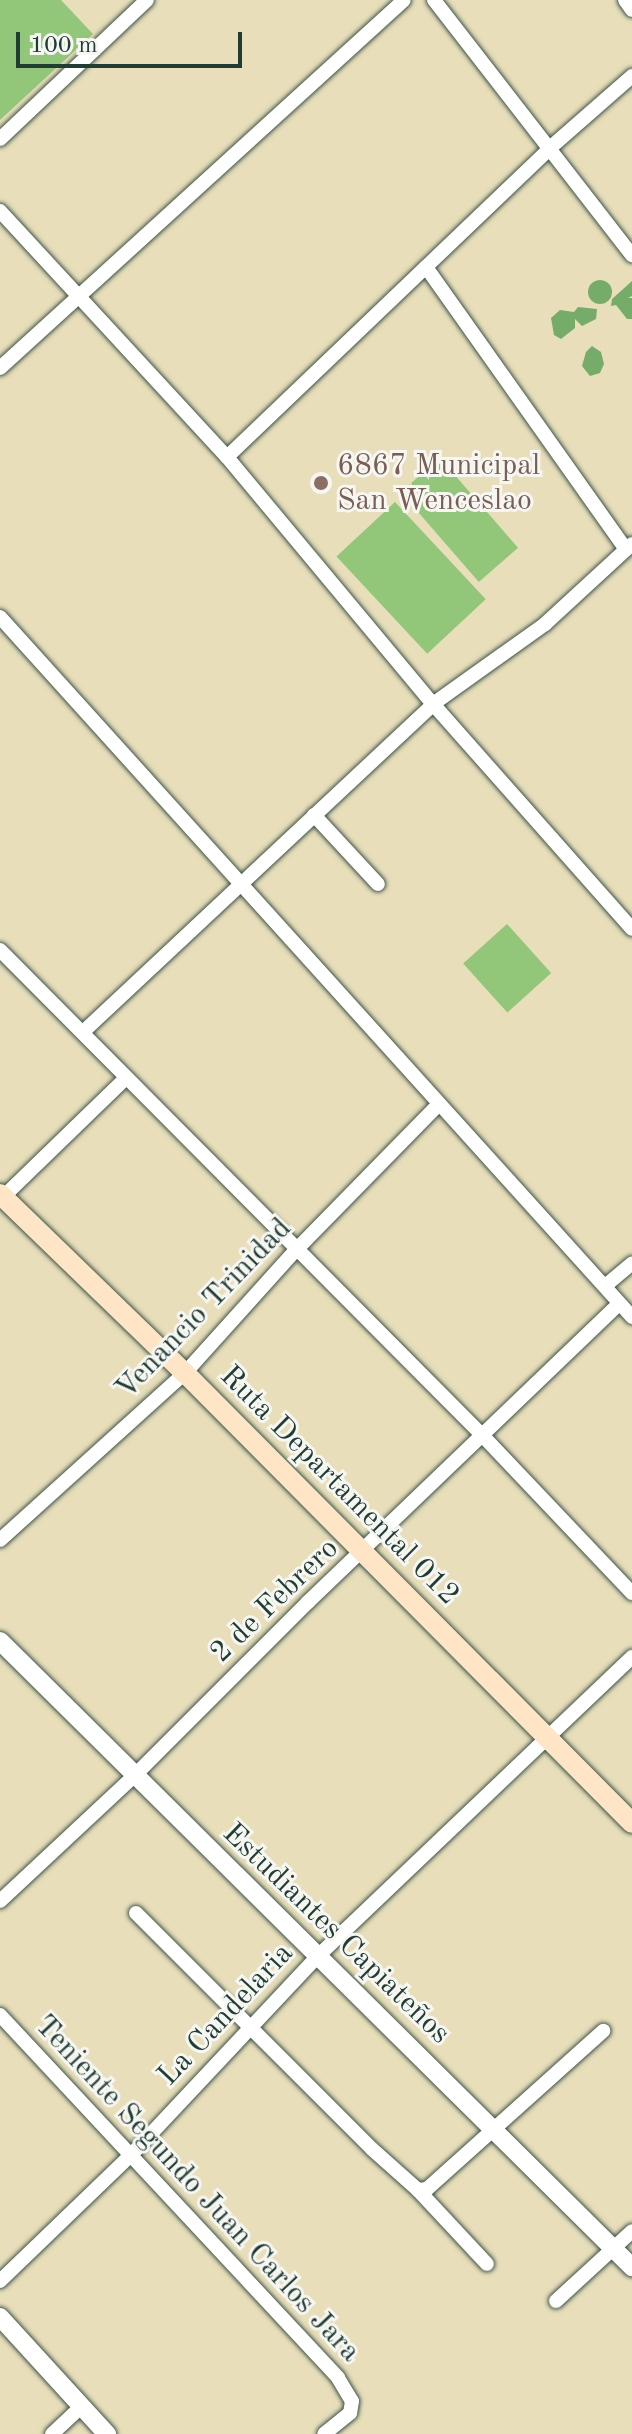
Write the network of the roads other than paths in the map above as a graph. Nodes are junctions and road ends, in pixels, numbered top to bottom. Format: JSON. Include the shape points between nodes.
{"nodes":[{"id":1,"x":147,"y":0,"type":"edge"},
{"id":2,"x":404,"y":0,"type":"edge"},
{"id":3,"x":434,"y":0,"type":"edge"},
{"id":4,"x":625,"y":0,"type":"edge"},
{"id":5,"x":632,"y":10,"type":"edge"},
{"id":6,"x":632,"y":76,"type":"edge"},
{"id":7,"x":0,"y":139,"type":"edge"},
{"id":8,"x":551,"y":147,"type":"junction"},
{"id":9,"x":0,"y":211,"type":"edge"},
{"id":10,"x":632,"y":255,"type":"edge"},
{"id":11,"x":426,"y":267,"type":"junction"},
{"id":12,"x":78,"y":296,"type":"junction"},
{"id":13,"x":0,"y":368,"type":"edge"},
{"id":14,"x":227,"y":457,"type":"junction"},
{"id":15,"x":629,"y":546,"type":"edge"},
{"id":16,"x":0,"y":617,"type":"edge"},
{"id":17,"x":433,"y":704,"type":"junction"},
{"id":18,"x":314,"y":815,"type":"junction"},
{"id":19,"x":241,"y":883,"type":"junction"},
{"id":20,"x":378,"y":884,"type":"dead end"},
{"id":21,"x":632,"y":929,"type":"edge"},
{"id":22,"x":1,"y":952,"type":"edge"},
{"id":23,"x":83,"y":1032,"type":"junction"},
{"id":24,"x":126,"y":1078,"type":"junction"},
{"id":25,"x":438,"y":1105,"type":"junction"},
{"id":26,"x":1,"y":1197,"type":"edge"},
{"id":27,"x":295,"y":1251,"type":"junction"},
{"id":28,"x":632,"y":1263,"type":"edge"},
{"id":29,"x":605,"y":1286,"type":"junction"},
{"id":30,"x":619,"y":1304,"type":"junction"},
{"id":31,"x":632,"y":1317,"type":"edge"},
{"id":32,"x":185,"y":1373,"type":"junction"},
{"id":33,"x":482,"y":1435,"type":"junction"},
{"id":34,"x":0,"y":1540,"type":"edge"},
{"id":35,"x":361,"y":1553,"type":"junction"},
{"id":36,"x":632,"y":1593,"type":"edge"},
{"id":37,"x":0,"y":1641,"type":"edge"},
{"id":38,"x":632,"y":1657,"type":"edge"},
{"id":39,"x":547,"y":1737,"type":"junction"},
{"id":40,"x":134,"y":1776,"type":"junction"},
{"id":41,"x":632,"y":1823,"type":"edge"},
{"id":42,"x":0,"y":1901,"type":"edge"},
{"id":43,"x":136,"y":1913,"type":"dead end"},
{"id":44,"x":318,"y":1956,"type":"junction"},
{"id":45,"x":0,"y":2015,"type":"edge"},
{"id":46,"x":251,"y":2025,"type":"junction"},
{"id":47,"x":603,"y":2031,"type":"dead end"},
{"id":48,"x":493,"y":2128,"type":"junction"},
{"id":49,"x":131,"y":2155,"type":"junction"},
{"id":50,"x":418,"y":2190,"type":"junction"},
{"id":51,"x":632,"y":2231,"type":"edge"},
{"id":52,"x":615,"y":2248,"type":"junction"},
{"id":53,"x":487,"y":2264,"type":"dead end"},
{"id":54,"x":632,"y":2267,"type":"edge"},
{"id":55,"x":0,"y":2281,"type":"edge"},
{"id":56,"x":556,"y":2301,"type":"dead end"},
{"id":57,"x":0,"y":2317,"type":"edge"},
{"id":58,"x":81,"y":2407,"type":"junction"},
{"id":59,"x":52,"y":2434,"type":"edge"},
{"id":60,"x":107,"y":2434,"type":"edge"},
{"id":61,"x":324,"y":2434,"type":"edge"}],
"edges":[{"from":1,"to":7,"type":"street"},
{"from":2,"to":12,"type":"street"},
{"from":3,"to":8,"type":"street"},
{"from":4,"to":5,"type":"street"},
{"from":6,"to":8,"type":"street"},
{"from":8,"to":10,"type":"street"},
{"from":8,"to":11,"type":"street"},
{"from":9,"to":12,"type":"street"},
{"from":11,"to":14,"type":"street"},
{"from":11,"to":15,"type":"street"},
{"from":12,"to":13,"type":"street"},
{"from":12,"to":14,"type":"street"},
{"from":14,"to":17,"type":"street"},
{"from":15,"to":17,"type":"street","via":[[545,624]]},
{"from":16,"to":19,"type":"street"},
{"from":17,"to":18,"type":"street"},
{"from":17,"to":21,"type":"street"},
{"from":18,"to":19,"type":"street"},
{"from":18,"to":20,"type":"street"},
{"from":19,"to":23,"type":"street"},
{"from":19,"to":25,"type":"street"},
{"from":22,"to":23,"type":"street"},
{"from":23,"to":24,"type":"street"},
{"from":24,"to":26,"type":"street"},
{"from":24,"to":27,"type":"street"},
{"from":25,"to":27,"type":"street","name":"Venancio Trinidad"},
{"from":25,"to":29,"type":"street"},
{"from":26,"to":32,"type":"main road","name":"Ruta Departamental 012"},
{"from":27,"to":32,"type":"street","name":"Venancio Trinidad"},
{"from":27,"to":33,"type":"street"},
{"from":28,"to":29,"type":"street"},
{"from":29,"to":30,"type":"street"},
{"from":30,"to":31,"type":"street"},
{"from":30,"to":33,"type":"street","name":"2 de Febrero"},
{"from":32,"to":34,"type":"street","name":"Venancio Trinidad"},
{"from":32,"to":35,"type":"main road","name":"Ruta Departamental 012"},
{"from":33,"to":35,"type":"street","name":"2 de Febrero"},
{"from":33,"to":36,"type":"street"},
{"from":35,"to":39,"type":"main road","name":"Ruta Departamental 012"},
{"from":35,"to":40,"type":"street","name":"2 de Febrero"},
{"from":37,"to":40,"type":"street","name":"Estudiantes Capiateños"},
{"from":38,"to":39,"type":"street","name":"La Candelaria"},
{"from":39,"to":41,"type":"main road","name":"Ruta Departamental 012"},
{"from":39,"to":44,"type":"street","name":"La Candelaria"},
{"from":40,"to":42,"type":"street","name":"2 de Febrero"},
{"from":40,"to":44,"type":"street","name":"Estudiantes Capiateños"},
{"from":43,"to":46,"type":"street"},
{"from":44,"to":46,"type":"street","name":"La Candelaria"},
{"from":44,"to":48,"type":"street","name":"Estudiantes Capiateños"},
{"from":45,"to":49,"type":"street","name":"Teniente Segundo Juan Carlos Jara"},
{"from":46,"to":49,"type":"street","name":"La Candelaria"},
{"from":46,"to":50,"type":"street"},
{"from":47,"to":48,"type":"street"},
{"from":48,"to":50,"type":"street","via":[[427,2189]]},
{"from":48,"to":52,"type":"street","name":"Estudiantes Capiateños"},
{"from":49,"to":55,"type":"street","name":"La Candelaria"},
{"from":49,"to":61,"type":"street","name":"Teniente Segundo Juan Carlos Jara","via":[[338,2378],[352,2401],[350,2413]]},
{"from":50,"to":53,"type":"street"},
{"from":51,"to":52,"type":"street"},
{"from":52,"to":54,"type":"street","name":"Estudiantes Capiateños"},
{"from":52,"to":56,"type":"street"},
{"from":57,"to":58,"type":"street"},
{"from":58,"to":59,"type":"street"},
{"from":58,"to":60,"type":"street"}]}
